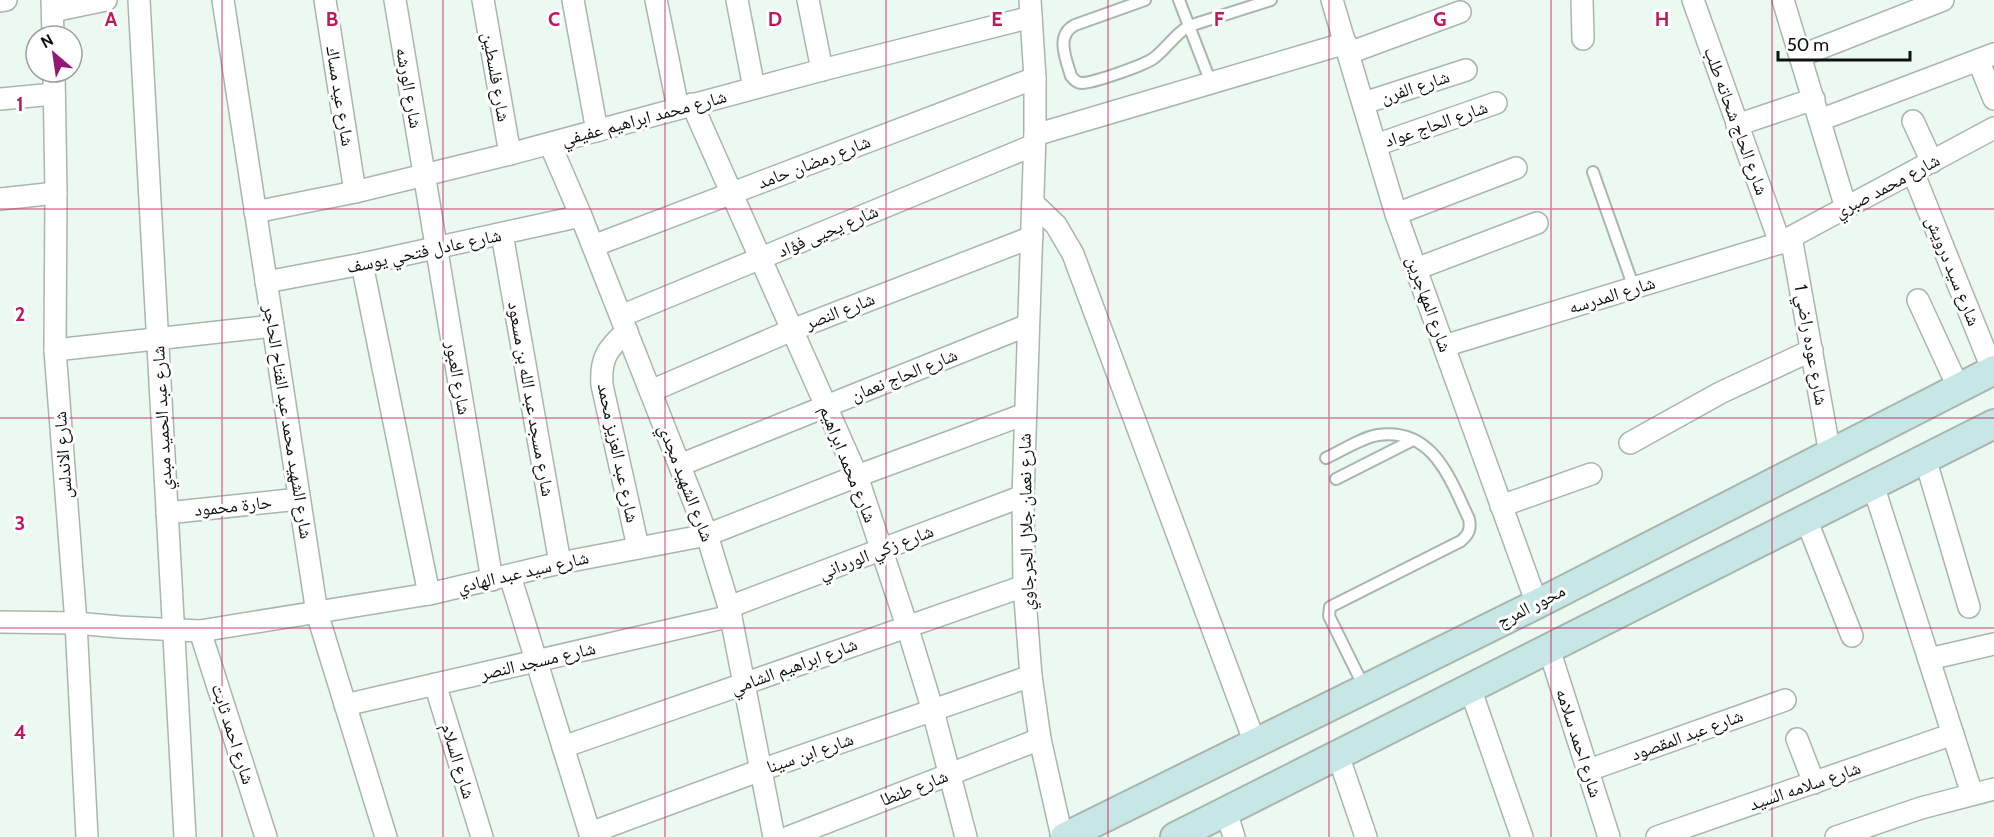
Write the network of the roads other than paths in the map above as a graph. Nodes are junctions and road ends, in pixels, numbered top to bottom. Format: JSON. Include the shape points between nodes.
{"nodes":[{"id":1,"x":6,"y":0,"type":"edge"},
{"id":2,"x":106,"y":0,"type":"edge"},
{"id":3,"x":139,"y":0,"type":"edge"},
{"id":4,"x":223,"y":0,"type":"edge"},
{"id":5,"x":325,"y":0,"type":"edge"},
{"id":6,"x":395,"y":0,"type":"edge"},
{"id":7,"x":483,"y":0,"type":"edge"},
{"id":8,"x":573,"y":0,"type":"edge"},
{"id":9,"x":656,"y":0,"type":"edge"},
{"id":10,"x":738,"y":0,"type":"edge"},
{"id":11,"x":808,"y":0,"type":"edge"},
{"id":12,"x":1145,"y":0,"type":"edge"},
{"id":13,"x":1179,"y":0,"type":"edge"},
{"id":14,"x":1271,"y":0,"type":"edge"},
{"id":15,"x":1332,"y":0,"type":"edge"},
{"id":16,"x":1582,"y":0,"type":"edge"},
{"id":17,"x":1693,"y":0,"type":"edge"},
{"id":18,"x":1783,"y":0,"type":"edge"},
{"id":19,"x":1943,"y":0,"type":"edge"},
{"id":20,"x":0,"y":1,"type":"edge"},
{"id":21,"x":52,"y":5,"type":"edge"},
{"id":22,"x":1030,"y":9,"type":"edge"},
{"id":23,"x":1460,"y":12,"type":"dead end"},
{"id":24,"x":53,"y":24,"type":"edge"},
{"id":25,"x":1189,"y":26,"type":"junction"},
{"id":26,"x":1584,"y":39,"type":"dead end"},
{"id":27,"x":1348,"y":48,"type":"junction"},
{"id":28,"x":1800,"y":56,"type":"junction"},
{"id":29,"x":1986,"y":57,"type":"edge"},
{"id":30,"x":822,"y":70,"type":"junction"},
{"id":31,"x":1466,"y":70,"type":"dead end"},
{"id":32,"x":1035,"y":78,"type":"junction"},
{"id":33,"x":1211,"y":83,"type":"junction"},
{"id":34,"x":54,"y":84,"type":"edge"},
{"id":35,"x":754,"y":88,"type":"junction"},
{"id":36,"x":54,"y":94,"type":"junction"},
{"id":37,"x":0,"y":99,"type":"edge"},
{"id":38,"x":1814,"y":99,"type":"junction"},
{"id":39,"x":1994,"y":99,"type":"edge"},
{"id":40,"x":1364,"y":103,"type":"junction"},
{"id":41,"x":1496,"y":103,"type":"dead end"},
{"id":42,"x":685,"y":106,"type":"junction"},
{"id":43,"x":1820,"y":120,"type":"junction"},
{"id":44,"x":1913,"y":121,"type":"dead end"},
{"id":45,"x":1737,"y":125,"type":"junction"},
{"id":46,"x":1994,"y":128,"type":"edge"},
{"id":47,"x":597,"y":131,"type":"junction"},
{"id":48,"x":1034,"y":140,"type":"junction"},
{"id":49,"x":550,"y":144,"type":"junction"},
{"id":50,"x":1376,"y":145,"type":"junction"},
{"id":51,"x":510,"y":154,"type":"junction"},
{"id":52,"x":1922,"y":167,"type":"junction"},
{"id":53,"x":1516,"y":168,"type":"dead end"},
{"id":54,"x":1593,"y":172,"type":"dead end"},
{"id":55,"x":424,"y":176,"type":"junction"},
{"id":56,"x":355,"y":192,"type":"junction"},
{"id":57,"x":56,"y":193,"type":"junction"},
{"id":58,"x":732,"y":194,"type":"junction"},
{"id":59,"x":0,"y":199,"type":"edge"},
{"id":60,"x":1033,"y":203,"type":"junction"},
{"id":61,"x":1846,"y":208,"type":"junction"},
{"id":62,"x":255,"y":212,"type":"junction"},
{"id":63,"x":1396,"y":214,"type":"junction"},
{"id":64,"x":581,"y":216,"type":"junction"},
{"id":65,"x":1537,"y":223,"type":"dead end"},
{"id":66,"x":502,"y":234,"type":"junction"},
{"id":67,"x":1032,"y":237,"type":"junction"},
{"id":68,"x":1785,"y":240,"type":"junction"},
{"id":69,"x":593,"y":246,"type":"junction"},
{"id":70,"x":436,"y":247,"type":"junction"},
{"id":71,"x":760,"y":259,"type":"junction"},
{"id":72,"x":362,"y":264,"type":"junction"},
{"id":73,"x":1416,"y":269,"type":"junction"},
{"id":74,"x":266,"y":282,"type":"junction"},
{"id":75,"x":1634,"y":288,"type":"junction"},
{"id":76,"x":1918,"y":300,"type":"dead end"},
{"id":77,"x":624,"y":323,"type":"junction"},
{"id":78,"x":1028,"y":325,"type":"junction"},
{"id":79,"x":273,"y":326,"type":"junction"},
{"id":80,"x":792,"y":330,"type":"junction"},
{"id":81,"x":158,"y":340,"type":"junction"},
{"id":82,"x":1444,"y":346,"type":"junction"},
{"id":83,"x":55,"y":350,"type":"junction"},
{"id":84,"x":1812,"y":350,"type":"junction"},
{"id":85,"x":1994,"y":371,"type":"edge"},
{"id":86,"x":1959,"y":388,"type":"junction"},
{"id":87,"x":651,"y":391,"type":"junction"},
{"id":88,"x":825,"y":406,"type":"junction"},
{"id":89,"x":1025,"y":414,"type":"junction"},
{"id":90,"x":1994,"y":424,"type":"edge"},
{"id":91,"x":1413,"y":441,"type":"junction"},
{"id":92,"x":1630,"y":443,"type":"dead end"},
{"id":93,"x":1830,"y":454,"type":"junction"},
{"id":94,"x":1326,"y":458,"type":"dead end"},
{"id":95,"x":1925,"y":458,"type":"junction"},
{"id":96,"x":680,"y":465,"type":"junction"},
{"id":97,"x":1591,"y":474,"type":"dead end"},
{"id":98,"x":857,"y":476,"type":"junction"},
{"id":99,"x":1787,"y":476,"type":"junction"},
{"id":100,"x":1336,"y":479,"type":"dead end"},
{"id":101,"x":1873,"y":485,"type":"junction"},
{"id":102,"x":1023,"y":496,"type":"junction"},
{"id":103,"x":299,"y":499,"type":"junction"},
{"id":104,"x":1501,"y":506,"type":"junction"},
{"id":105,"x":167,"y":513,"type":"junction"},
{"id":106,"x":1806,"y":519,"type":"junction"},
{"id":107,"x":707,"y":535,"type":"junction"},
{"id":108,"x":638,"y":547,"type":"junction"},
{"id":109,"x":881,"y":550,"type":"junction"},
{"id":110,"x":560,"y":563,"type":"junction"},
{"id":111,"x":501,"y":578,"type":"junction"},
{"id":112,"x":1024,"y":586,"type":"junction"},
{"id":113,"x":429,"y":594,"type":"junction"},
{"id":114,"x":1537,"y":604,"type":"junction"},
{"id":115,"x":1969,"y":607,"type":"dead end"},
{"id":116,"x":730,"y":611,"type":"junction"},
{"id":117,"x":317,"y":613,"type":"junction"},
{"id":118,"x":0,"y":622,"type":"edge"},
{"id":119,"x":76,"y":622,"type":"junction"},
{"id":120,"x":907,"y":626,"type":"junction"},
{"id":121,"x":173,"y":630,"type":"junction"},
{"id":122,"x":200,"y":631,"type":"junction"},
{"id":123,"x":1852,"y":636,"type":"dead end"},
{"id":124,"x":1994,"y":644,"type":"edge"},
{"id":125,"x":1549,"y":649,"type":"junction"},
{"id":126,"x":1929,"y":659,"type":"junction"},
{"id":127,"x":536,"y":661,"type":"junction"},
{"id":128,"x":1031,"y":676,"type":"junction"},
{"id":129,"x":435,"y":684,"type":"junction"},
{"id":130,"x":745,"y":684,"type":"junction"},
{"id":131,"x":1365,"y":688,"type":"junction"},
{"id":132,"x":1470,"y":688,"type":"junction"},
{"id":133,"x":1785,"y":700,"type":"dead end"},
{"id":134,"x":345,"y":705,"type":"junction"},
{"id":135,"x":933,"y":711,"type":"junction"},
{"id":136,"x":1953,"y":734,"type":"junction"},
{"id":137,"x":1040,"y":739,"type":"junction"},
{"id":138,"x":1797,"y":739,"type":"dead end"},
{"id":139,"x":1255,"y":743,"type":"junction"},
{"id":140,"x":563,"y":747,"type":"junction"},
{"id":141,"x":1338,"y":755,"type":"junction"},
{"id":142,"x":761,"y":770,"type":"junction"},
{"id":143,"x":1589,"y":770,"type":"junction"},
{"id":144,"x":949,"y":774,"type":"junction"},
{"id":145,"x":1814,"y":783,"type":"junction"},
{"id":146,"x":1994,"y":789,"type":"edge"},
{"id":147,"x":1972,"y":794,"type":"junction"},
{"id":148,"x":1230,"y":824,"type":"edge"},
{"id":149,"x":591,"y":835,"type":"edge"},
{"id":150,"x":87,"y":837,"type":"edge"},
{"id":151,"x":184,"y":837,"type":"edge"},
{"id":152,"x":266,"y":837,"type":"edge"},
{"id":153,"x":386,"y":837,"type":"edge"},
{"id":154,"x":482,"y":837,"type":"edge"},
{"id":155,"x":774,"y":837,"type":"edge"},
{"id":156,"x":789,"y":837,"type":"edge"},
{"id":157,"x":966,"y":837,"type":"edge"},
{"id":158,"x":1064,"y":837,"type":"edge"},
{"id":159,"x":1175,"y":837,"type":"edge"},
{"id":160,"x":1366,"y":837,"type":"edge"},
{"id":161,"x":1522,"y":837,"type":"edge"},
{"id":162,"x":1609,"y":837,"type":"edge"},
{"id":163,"x":1657,"y":837,"type":"edge"},
{"id":164,"x":1836,"y":837,"type":"edge"}],
"edges":[{"from":1,"to":20,"type":"street"},
{"from":2,"to":21,"type":"street"},
{"from":3,"to":81,"type":"street","name":"شارع عبد الحميد مبدي"},
{"from":4,"to":62,"type":"street","name":"شارع الشهيد محمد عبد الفتاح الحاجر"},
{"from":5,"to":56,"type":"street","name":"شارع عيد مساك"},
{"from":6,"to":55,"type":"street","name":"شارع الورشه"},
{"from":7,"to":51,"type":"street","name":"شارع فلسطين"},
{"from":8,"to":47,"type":"street"},
{"from":9,"to":42,"type":"street","name":"شارع محمد ابراهيم"},
{"from":10,"to":35,"type":"street"},
{"from":11,"to":30,"type":"street"},
{"from":12,"to":25,"type":"lane","via":[[1075,24],[1066,31],[1063,41],[1074,80],[1084,83],[1149,61]]},
{"from":13,"to":25,"type":"lane"},
{"from":14,"to":25,"type":"lane"},
{"from":15,"to":27,"type":"street","name":"شارع المهاجرين"},
{"from":16,"to":26,"type":"street"},
{"from":17,"to":45,"type":"street","name":"شارع الحاج شحاته طلب"},
{"from":18,"to":28,"type":"street"},
{"from":19,"to":28,"type":"street"},
{"from":21,"to":24,"type":"street"},
{"from":22,"to":30,"type":"street","name":"شارع محمد ابراهيم عفيفي"},
{"from":22,"to":32,"type":"street","name":"شارع نعمان جلال الجرجاوي"},
{"from":23,"to":27,"type":"street","name":"شارع يحيى فؤاد"},
{"from":25,"to":33,"type":"lane"},
{"from":27,"to":33,"type":"street","name":"شارع يحيى فؤاد"},
{"from":27,"to":40,"type":"street","name":"شارع المهاجرين"},
{"from":28,"to":38,"type":"street"},
{"from":29,"to":39,"type":"street"},
{"from":29,"to":43,"type":"street"},
{"from":30,"to":35,"type":"street","name":"شارع محمد ابراهيم عفيفي"},
{"from":31,"to":40,"type":"street","name":"شارع الفرن"},
{"from":32,"to":48,"type":"street","name":"شارع نعمان جلال الجرجاوي"},
{"from":32,"to":58,"type":"street","name":"شارع رمضان حامد"},
{"from":33,"to":48,"type":"street","name":"شارع يحيى فؤاد"},
{"from":34,"to":36,"type":"street","name":"شارع الاندلس"},
{"from":35,"to":42,"type":"street","name":"شارع محمد ابراهيم عفيفي"},
{"from":36,"to":37,"type":"street"},
{"from":36,"to":57,"type":"street","name":"شارع الاندلس"},
{"from":38,"to":43,"type":"street"},
{"from":38,"to":45,"type":"street"},
{"from":40,"to":50,"type":"street","name":"شارع المهاجرين"},
{"from":41,"to":50,"type":"street","name":"شارع الحاج عواد"},
{"from":42,"to":47,"type":"street","name":"شارع محمد ابراهيم عفيفي"},
{"from":42,"to":58,"type":"street","name":"شارع محمد ابراهيم"},
{"from":43,"to":61,"type":"street"},
{"from":44,"to":52,"type":"street","name":"شارع سيد درويش"},
{"from":45,"to":68,"type":"street","name":"شارع الحاج شحاته طلب"},
{"from":46,"to":52,"type":"street","name":"شارع محمد صبري"},
{"from":47,"to":49,"type":"street","name":"شارع محمد ابراهيم عفيفي"},
{"from":48,"to":60,"type":"street","name":"شارع نعمان جلال الجرجاوي"},
{"from":48,"to":71,"type":"street","name":"شارع يحيى فؤاد"},
{"from":49,"to":51,"type":"street","name":"شارع محمد ابراهيم عفيفي"},
{"from":49,"to":64,"type":"street","name":"شارع الشهيد مجدي"},
{"from":50,"to":63,"type":"street","name":"شارع المهاجرين"},
{"from":51,"to":55,"type":"street","name":"شارع محمد ابراهيم عفيفي"},
{"from":52,"to":61,"type":"street","name":"شارع محمد صبري"},
{"from":52,"to":85,"type":"street","name":"شارع سيد درويش"},
{"from":53,"to":63,"type":"street"},
{"from":54,"to":75,"type":"lane"},
{"from":55,"to":56,"type":"street","name":"شارع محمد ابراهيم عفيفي"},
{"from":55,"to":70,"type":"street","name":"شارع العبور"},
{"from":56,"to":62,"type":"street","name":"شارع محمد ابراهيم عفيفي"},
{"from":57,"to":59,"type":"street"},
{"from":57,"to":83,"type":"street","name":"شارع الاندلس"},
{"from":58,"to":69,"type":"street","name":"شارع رمضان حامد"},
{"from":58,"to":71,"type":"street","name":"شارع محمد ابراهيم"},
{"from":60,"to":67,"type":"street","name":"شارع نعمان جلال الجرجاوي"},
{"from":60,"to":139,"type":"street","via":[[1056,225],[1072,254]]},
{"from":61,"to":68,"type":"street","name":"شارع محمد صبري"},
{"from":62,"to":74,"type":"street","name":"شارع الشهيد محمد عبد الفتاح الحاجر"},
{"from":63,"to":73,"type":"street","name":"شارع المهاجرين"},
{"from":64,"to":66,"type":"street","name":"شارع عادل فتحي يوسف"},
{"from":64,"to":69,"type":"street","name":"شارع الشهيد مجدي"},
{"from":65,"to":73,"type":"street"},
{"from":66,"to":70,"type":"street","name":"شارع عادل فتحي يوسف"},
{"from":66,"to":110,"type":"street","name":"شارع مسجد عبد الله بن مسعود"},
{"from":67,"to":78,"type":"street","name":"شارع نعمان جلال الجرجاوي"},
{"from":67,"to":80,"type":"street","name":"شارع النصر"},
{"from":68,"to":75,"type":"street","name":"شارع المدرسه"},
{"from":68,"to":84,"type":"street","name":"شارع عوده راضي 1"},
{"from":69,"to":77,"type":"street","name":"شارع الشهيد مجدي"},
{"from":70,"to":72,"type":"street","name":"شارع عادل فتحي يوسف"},
{"from":70,"to":111,"type":"street","name":"شارع العبور"},
{"from":71,"to":77,"type":"street","name":"شارع يحيى فؤاد"},
{"from":71,"to":80,"type":"street","name":"شارع محمد ابراهيم"},
{"from":72,"to":74,"type":"street","name":"شارع عادل فتحي يوسف"},
{"from":72,"to":113,"type":"street"},
{"from":73,"to":82,"type":"street","name":"شارع المهاجرين"},
{"from":74,"to":79,"type":"street","name":"شارع الشهيد محمد عبد الفتاح الحاجر"},
{"from":75,"to":82,"type":"street","name":"شارع المدرسه"},
{"from":76,"to":86,"type":"street"},
{"from":77,"to":87,"type":"street","name":"شارع الشهيد مجدي"},
{"from":77,"to":108,"type":"street","name":"شارع عبد العزيز محمد","via":[[604,356],[601,370]]},
{"from":78,"to":88,"type":"street","name":"شارع الحاج نعمان"},
{"from":78,"to":89,"type":"street","name":"شارع نعمان جلال الجرجاوي"},
{"from":79,"to":81,"type":"street"},
{"from":79,"to":103,"type":"street","name":"شارع الشهيد محمد عبد الفتاح الحاجر"},
{"from":80,"to":87,"type":"street","name":"شارع النصر"},
{"from":80,"to":88,"type":"street","name":"شارع محمد ابراهيم"},
{"from":81,"to":83,"type":"street"},
{"from":81,"to":105,"type":"street","name":"شارع عبد الحميد مبدي"},
{"from":82,"to":104,"type":"street","name":"شارع المهاجرين"},
{"from":83,"to":119,"type":"street","name":"شارع الاندلس"},
{"from":84,"to":92,"type":"street","via":[[1720,393]]},
{"from":84,"to":93,"type":"street","name":"شارع عوده راضي 1"},
{"from":85,"to":86,"type":"main road","name":"محور المرج"},
{"from":86,"to":93,"type":"main road","name":"محور المرج"},
{"from":87,"to":96,"type":"street","name":"شارع الشهيد مجدي"},
{"from":88,"to":96,"type":"street","name":"شارع الحاج نعمان"},
{"from":88,"to":98,"type":"street","name":"شارع محمد ابراهيم"},
{"from":89,"to":98,"type":"street","name":"شارع سيد عبد الهادي"},
{"from":89,"to":102,"type":"street","name":"شارع نعمان جلال الجرجاوي"},
{"from":90,"to":95,"type":"main road"},
{"from":91,"to":94,"type":"lane","via":[[1395,435],[1376,436]]},
{"from":91,"to":100,"type":"lane"},
{"from":91,"to":131,"type":"lane","via":[[1425,446],[1443,465],[1470,527],[1461,541],[1330,607],[1329,616]]},
{"from":93,"to":99,"type":"main road","name":"محور المرج"},
{"from":95,"to":101,"type":"main road"},
{"from":95,"to":115,"type":"street"},
{"from":96,"to":107,"type":"street","name":"شارع الشهيد مجدي"},
{"from":97,"to":104,"type":"street"},
{"from":98,"to":107,"type":"street","name":"شارع سيد عبد الهادي"},
{"from":98,"to":109,"type":"street","name":"شارع محمد ابراهيم"},
{"from":99,"to":106,"type":"main road"},
{"from":99,"to":114,"type":"main road","name":"محور المرج"},
{"from":101,"to":106,"type":"main road"},
{"from":101,"to":126,"type":"street"},
{"from":102,"to":109,"type":"street","name":"شارع زكي الورداني"},
{"from":102,"to":112,"type":"street","name":"شارع نعمان جلال الجرجاوي"},
{"from":103,"to":105,"type":"street","name":"حارة محمود"},
{"from":103,"to":117,"type":"street","name":"شارع الشهيد محمد عبد الفتاح الحاجر"},
{"from":104,"to":114,"type":"street","name":"شارع المهاجرين"},
{"from":105,"to":121,"type":"street","name":"شارع عبد الحميد مبدي"},
{"from":106,"to":123,"type":"street"},
{"from":106,"to":125,"type":"main road"},
{"from":107,"to":108,"type":"street","name":"شارع سيد عبد الهادي"},
{"from":107,"to":116,"type":"street","name":"شارع الشهيد مجدي"},
{"from":108,"to":110,"type":"street","name":"شارع سيد عبد الهادي"},
{"from":109,"to":116,"type":"street","name":"شارع زكي الورداني"},
{"from":109,"to":120,"type":"street","name":"شارع محمد ابراهيم"},
{"from":110,"to":111,"type":"street","name":"شارع سيد عبد الهادي"},
{"from":111,"to":113,"type":"street","name":"شارع سيد عبد الهادي"},
{"from":111,"to":127,"type":"street","name":"شارع العبور"},
{"from":112,"to":120,"type":"street","name":"شارع ابراهيم الشامي"},
{"from":112,"to":128,"type":"street","name":"شارع نعمان جلال الجرجاوي"},
{"from":113,"to":117,"type":"street","name":"شارع سيد عبد الهادي"},
{"from":114,"to":131,"type":"main road","name":"محور المرج"},
{"from":116,"to":127,"type":"street","name":"شارع مسجد النصر"},
{"from":116,"to":130,"type":"street","name":"شارع الشهيد مجدي"},
{"from":117,"to":122,"type":"street","name":"شارع سيد عبد الهادي"},
{"from":117,"to":134,"type":"street","name":"شارع الشهيد محمد عبد الفتاح الحاجر"},
{"from":118,"to":119,"type":"street","name":"شارع سيد عبد الهادي"},
{"from":119,"to":121,"type":"street","name":"شارع سيد عبد الهادي"},
{"from":119,"to":150,"type":"street","name":"شارع الاندلس"},
{"from":120,"to":130,"type":"street","name":"شارع ابراهيم الشامي"},
{"from":120,"to":135,"type":"street","name":"شارع محمد ابراهيم"},
{"from":121,"to":122,"type":"street","name":"شارع سيد عبد الهادي"},
{"from":121,"to":151,"type":"street","name":"شارع عبد الحميد مبدي"},
{"from":122,"to":152,"type":"street","name":"شارع احمد ثابت"},
{"from":124,"to":126,"type":"street"},
{"from":125,"to":132,"type":"main road"},
{"from":125,"to":143,"type":"street","name":"شارع احمد سلامه"},
{"from":126,"to":136,"type":"street"},
{"from":127,"to":129,"type":"street","name":"شارع مسجد النصر"},
{"from":127,"to":140,"type":"street","name":"شارع العبور"},
{"from":128,"to":135,"type":"street","name":"شارع ابن سينا"},
{"from":128,"to":137,"type":"street","name":"شارع نعمان جلال الجرجاوي"},
{"from":129,"to":134,"type":"street","name":"شارع مسجد النصر"},
{"from":129,"to":154,"type":"street","name":"شارع السلام"},
{"from":130,"to":140,"type":"street","name":"شارع ابراهيم الشامي"},
{"from":130,"to":142,"type":"street","name":"شارع الشهيد مجدي"},
{"from":131,"to":139,"type":"main road","name":"محور المرج"},
{"from":132,"to":141,"type":"main road"},
{"from":132,"to":161,"type":"street"},
{"from":133,"to":143,"type":"street","name":"شارع عبد المقصود"},
{"from":134,"to":153,"type":"street","name":"شارع الشهيد محمد عبد الفتاح الحاجر"},
{"from":135,"to":142,"type":"street","name":"شارع ابن سينا"},
{"from":135,"to":144,"type":"street","name":"شارع محمد ابراهيم"},
{"from":136,"to":145,"type":"street","name":"شارع سلامه السيد"},
{"from":136,"to":147,"type":"street"},
{"from":137,"to":144,"type":"street","name":"شارع طنطا"},
{"from":137,"to":158,"type":"street","name":"شارع نعمان جلال الجرجاوي"},
{"from":138,"to":145,"type":"street"},
{"from":139,"to":158,"type":"main road","name":"محور المرج"},
{"from":140,"to":149,"type":"street","name":"شارع العبور"},
{"from":141,"to":148,"type":"main road"},
{"from":141,"to":160,"type":"street"},
{"from":142,"to":149,"type":"street","name":"شارع ابن سينا"},
{"from":142,"to":155,"type":"street","name":"شارع الشهيد مجدي"},
{"from":143,"to":162,"type":"street","name":"شارع احمد سلامه"},
{"from":144,"to":156,"type":"street","name":"شارع طنطا"},
{"from":144,"to":157,"type":"street","name":"شارع محمد ابراهيم"},
{"from":145,"to":163,"type":"street","name":"شارع سلامه السيد"},
{"from":146,"to":147,"type":"street"},
{"from":147,"to":164,"type":"street"},
{"from":148,"to":159,"type":"main road"}]}
